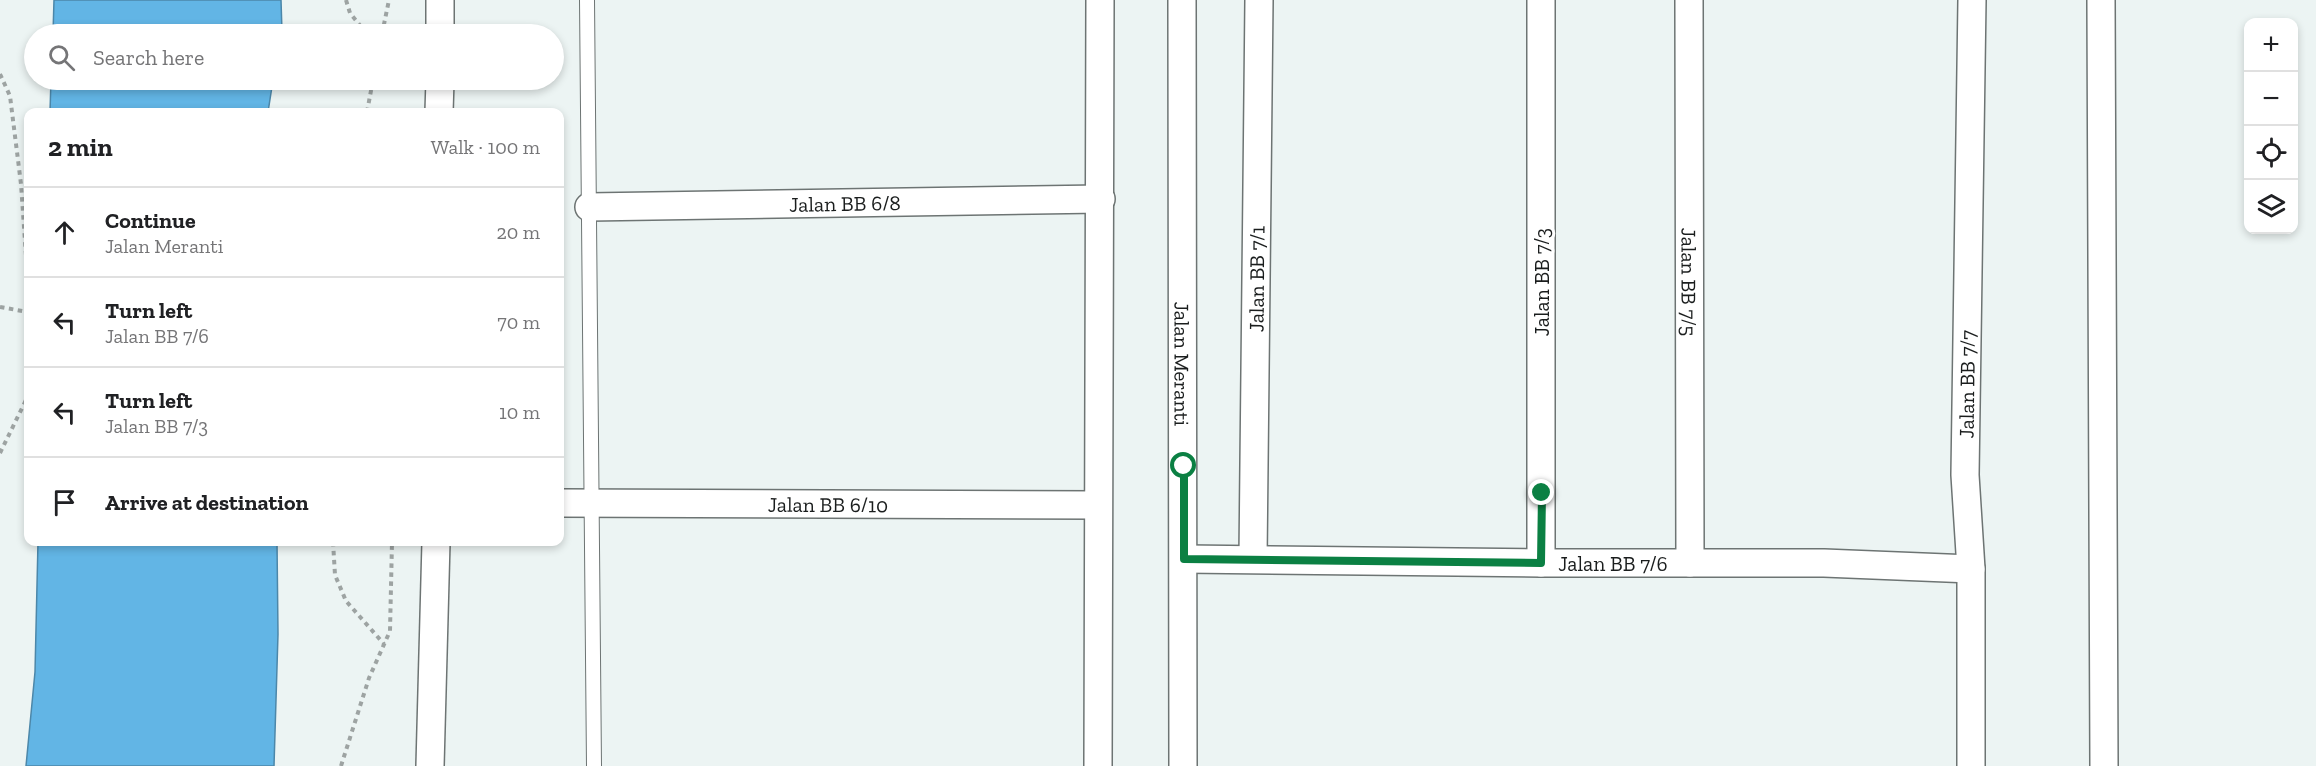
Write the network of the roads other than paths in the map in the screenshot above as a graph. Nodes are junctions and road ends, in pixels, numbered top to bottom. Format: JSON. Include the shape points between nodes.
{"nodes":[{"id":1,"x":440,"y":0,"type":"edge"},
{"id":2,"x":587,"y":0,"type":"edge"},
{"id":3,"x":1100,"y":0,"type":"edge"},
{"id":4,"x":1182,"y":0,"type":"edge"},
{"id":5,"x":1259,"y":0,"type":"edge"},
{"id":6,"x":1541,"y":0,"type":"edge"},
{"id":7,"x":1689,"y":0,"type":"edge"},
{"id":8,"x":1972,"y":0,"type":"edge"},
{"id":9,"x":2101,"y":0,"type":"edge"},
{"id":10,"x":440,"y":24,"type":"edge"},
{"id":11,"x":440,"y":90,"type":"edge"},
{"id":12,"x":439,"y":108,"type":"edge"},
{"id":13,"x":1101,"y":199,"type":"junction"},
{"id":14,"x":589,"y":207,"type":"junction"},
{"id":15,"x":564,"y":503,"type":"edge"},
{"id":16,"x":591,"y":503,"type":"junction"},
{"id":17,"x":1098,"y":504,"type":"junction"},
{"id":18,"x":436,"y":546,"type":"edge"},
{"id":19,"x":1253,"y":558,"type":"junction"},
{"id":20,"x":1184,"y":559,"type":"junction"},
{"id":21,"x":1541,"y":563,"type":"junction"},
{"id":22,"x":1690,"y":563,"type":"junction"},
{"id":23,"x":1971,"y":569,"type":"junction"},
{"id":24,"x":430,"y":766,"type":"edge"},
{"id":25,"x":594,"y":766,"type":"edge"},
{"id":26,"x":1098,"y":766,"type":"edge"},
{"id":27,"x":1183,"y":766,"type":"edge"},
{"id":28,"x":1971,"y":766,"type":"edge"},
{"id":29,"x":2104,"y":766,"type":"edge"}],
"edges":[{"from":1,"to":10,"type":"street"},
{"from":2,"to":14,"type":"lane"},
{"from":3,"to":13,"type":"street"},
{"from":4,"to":20,"type":"street","name":"Jalan Meranti"},
{"from":5,"to":19,"type":"street","name":"Jalan BB 7/1"},
{"from":6,"to":21,"type":"street","name":"Jalan BB 7/3"},
{"from":7,"to":22,"type":"street","name":"Jalan BB 7/5"},
{"from":8,"to":23,"type":"street","name":"Jalan BB 7/7","via":[[1965,475]]},
{"from":9,"to":29,"type":"street"},
{"from":11,"to":12,"type":"street"},
{"from":13,"to":14,"type":"street","name":"Jalan BB 6/8"},
{"from":13,"to":17,"type":"street"},
{"from":14,"to":16,"type":"lane"},
{"from":15,"to":16,"type":"street","name":"Jalan BB 6/10"},
{"from":16,"to":17,"type":"street","name":"Jalan BB 6/10"},
{"from":16,"to":25,"type":"lane"},
{"from":17,"to":26,"type":"street"},
{"from":18,"to":24,"type":"street"},
{"from":19,"to":20,"type":"street","name":"Jalan BB 7/6"},
{"from":19,"to":21,"type":"street","name":"Jalan BB 7/6"},
{"from":20,"to":27,"type":"street","name":"Jalan Meranti"},
{"from":21,"to":22,"type":"street","name":"Jalan BB 7/6"},
{"from":22,"to":23,"type":"street","name":"Jalan BB 7/6"},
{"from":23,"to":28,"type":"street","name":"Jalan BB 7/7"}]}
